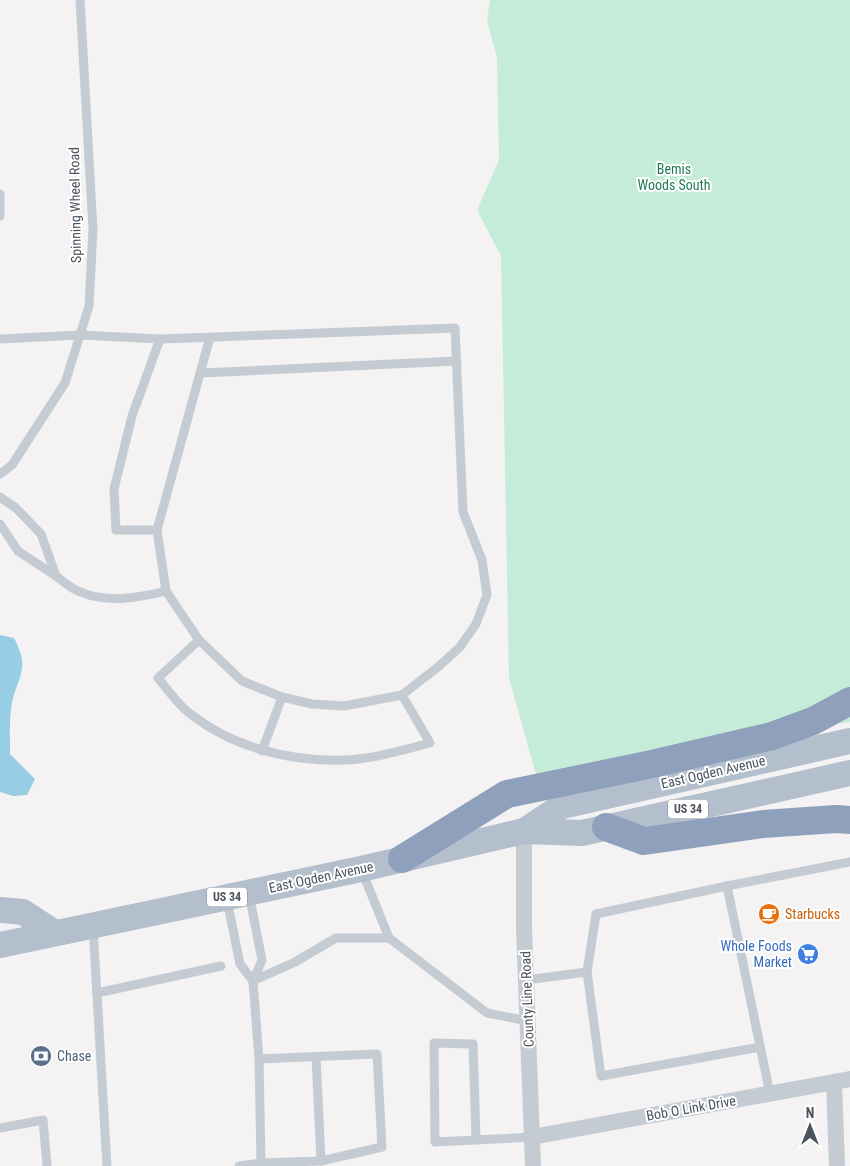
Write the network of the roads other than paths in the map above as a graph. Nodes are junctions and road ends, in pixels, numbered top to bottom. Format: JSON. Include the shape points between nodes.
{"nodes":[{"id":1,"x":80,"y":0,"type":"edge"},
{"id":2,"x":0,"y":194,"type":"edge"},
{"id":3,"x":0,"y":216,"type":"edge"},
{"id":4,"x":80,"y":336,"type":"junction"},
{"id":5,"x":210,"y":338,"type":"junction"},
{"id":6,"x":0,"y":339,"type":"edge"},
{"id":7,"x":160,"y":340,"type":"junction"},
{"id":8,"x":457,"y":361,"type":"junction"},
{"id":9,"x":200,"y":373,"type":"junction"},
{"id":10,"x":0,"y":474,"type":"edge"},
{"id":11,"x":0,"y":497,"type":"edge"},
{"id":12,"x":0,"y":524,"type":"edge"},
{"id":13,"x":157,"y":530,"type":"junction"},
{"id":14,"x":56,"y":576,"type":"junction"},
{"id":15,"x":166,"y":591,"type":"junction"},
{"id":16,"x":199,"y":640,"type":"junction"},
{"id":17,"x":402,"y":695,"type":"junction"},
{"id":18,"x":282,"y":697,"type":"junction"},
{"id":19,"x":850,"y":701,"type":"edge"},
{"id":20,"x":850,"y":741,"type":"edge"},
{"id":21,"x":262,"y":751,"type":"junction"},
{"id":22,"x":850,"y":772,"type":"edge"},
{"id":23,"x":850,"y":820,"type":"edge"},
{"id":24,"x":606,"y":827,"type":"junction"},
{"id":25,"x":524,"y":831,"type":"junction"},
{"id":26,"x":402,"y":859,"type":"junction"},
{"id":27,"x":850,"y":862,"type":"edge"},
{"id":28,"x":361,"y":869,"type":"junction"},
{"id":29,"x":727,"y":886,"type":"junction"},
{"id":30,"x":238,"y":895,"type":"junction"},
{"id":31,"x":0,"y":910,"type":"edge"},
{"id":32,"x":93,"y":927,"type":"junction"},
{"id":33,"x":55,"y":933,"type":"junction"},
{"id":34,"x":389,"y":938,"type":"junction"},
{"id":35,"x":0,"y":945,"type":"edge"},
{"id":36,"x":221,"y":966,"type":"dead end"},
{"id":37,"x":587,"y":972,"type":"junction"},
{"id":38,"x":526,"y":980,"type":"junction"},
{"id":39,"x":253,"y":981,"type":"junction"},
{"id":40,"x":97,"y":993,"type":"junction"},
{"id":41,"x":528,"y":1021,"type":"junction"},
{"id":42,"x":760,"y":1047,"type":"junction"},
{"id":43,"x":316,"y":1057,"type":"junction"},
{"id":44,"x":259,"y":1059,"type":"junction"},
{"id":45,"x":842,"y":1080,"type":"edge"},
{"id":46,"x":770,"y":1094,"type":"junction"},
{"id":47,"x":0,"y":1128,"type":"edge"},
{"id":48,"x":532,"y":1138,"type":"junction"},
{"id":49,"x":476,"y":1140,"type":"junction"},
{"id":50,"x":321,"y":1161,"type":"junction"},
{"id":51,"x":261,"y":1163,"type":"junction"},
{"id":52,"x":47,"y":1166,"type":"edge"},
{"id":53,"x":108,"y":1166,"type":"edge"},
{"id":54,"x":240,"y":1166,"type":"edge"},
{"id":55,"x":533,"y":1166,"type":"edge"},
{"id":56,"x":837,"y":1166,"type":"edge"}],
"edges":[{"from":1,"to":4,"type":"lane","name":"Spinning Wheel Road","via":[[93,229],[89,306]]},
{"from":2,"to":3,"type":"lane"},
{"from":4,"to":6,"type":"lane"},
{"from":4,"to":7,"type":"lane"},
{"from":4,"to":10,"type":"lane","name":"Spinning Wheel Road","via":[[65,383],[12,465]]},
{"from":5,"to":7,"type":"lane"},
{"from":5,"to":8,"type":"lane","via":[[455,328]]},
{"from":5,"to":9,"type":"lane"},
{"from":7,"to":13,"type":"lane","via":[[132,416],[114,489],[116,530]]},
{"from":8,"to":9,"type":"lane"},
{"from":8,"to":17,"type":"lane","via":[[463,512],[482,560],[487,595],[476,624],[460,647]]},
{"from":9,"to":13,"type":"lane"},
{"from":11,"to":14,"type":"lane","via":[[16,508],[41,534]]},
{"from":12,"to":14,"type":"lane","via":[[18,551]]},
{"from":13,"to":15,"type":"lane"},
{"from":14,"to":15,"type":"lane","via":[[77,591],[104,599],[138,598]]},
{"from":15,"to":16,"type":"lane"},
{"from":16,"to":18,"type":"lane","via":[[242,681]]},
{"from":16,"to":21,"type":"lane","via":[[158,678],[186,711],[210,729]]},
{"from":17,"to":18,"type":"lane","via":[[344,706],[312,704]]},
{"from":17,"to":21,"type":"lane","via":[[430,743],[346,760]]},
{"from":18,"to":21,"type":"lane"},
{"from":19,"to":26,"type":"highway","via":[[813,721],[772,736],[507,794]]},
{"from":20,"to":25,"type":"main road","name":"East Ogden Avenue","number":"US 34","via":[[562,806]]},
{"from":22,"to":24,"type":"main road","name":"East Ogden Avenue","number":"US 34"},
{"from":23,"to":24,"type":"highway","via":[[763,824],[644,841]]},
{"from":24,"to":25,"type":"main road","name":"East Ogden Avenue","number":"US 34","via":[[582,833]]},
{"from":25,"to":26,"type":"main road","name":"East Ogden Avenue","number":"US 34"},
{"from":25,"to":38,"type":"street","name":"County Line Road"},
{"from":26,"to":28,"type":"main road","name":"East Ogden Avenue","number":"US 34"},
{"from":27,"to":29,"type":"lane"},
{"from":28,"to":30,"type":"main road","name":"East Ogden Avenue","number":"US 34"},
{"from":28,"to":34,"type":"lane"},
{"from":29,"to":37,"type":"lane","via":[[596,914]]},
{"from":29,"to":42,"type":"lane"},
{"from":30,"to":32,"type":"main road","name":"East Ogden Avenue","number":"US 34"},
{"from":30,"to":39,"type":"lane","via":[[240,964]]},
{"from":30,"to":39,"type":"lane","via":[[262,960]]},
{"from":31,"to":33,"type":"main road","via":[[23,912]]},
{"from":32,"to":33,"type":"main road","name":"East Ogden Avenue","number":"US 34"},
{"from":32,"to":40,"type":"lane"},
{"from":33,"to":35,"type":"main road","name":"East Ogden Avenue","number":"US 34"},
{"from":34,"to":39,"type":"lane","via":[[336,938]]},
{"from":34,"to":41,"type":"lane","via":[[487,1014]]},
{"from":36,"to":40,"type":"lane"},
{"from":37,"to":38,"type":"lane"},
{"from":37,"to":42,"type":"lane","via":[[601,1076]]},
{"from":38,"to":41,"type":"street","name":"County Line Road"},
{"from":39,"to":44,"type":"lane"},
{"from":40,"to":53,"type":"lane"},
{"from":41,"to":48,"type":"street","name":"County Line Road"},
{"from":42,"to":46,"type":"lane"},
{"from":43,"to":44,"type":"lane"},
{"from":43,"to":50,"type":"lane"},
{"from":43,"to":50,"type":"lane","via":[[377,1054],[382,1146]]},
{"from":44,"to":51,"type":"lane"},
{"from":45,"to":46,"type":"street","name":"Bob O Link Drive"},
{"from":45,"to":56,"type":"street"},
{"from":46,"to":48,"type":"street","name":"Bob O Link Drive"},
{"from":47,"to":52,"type":"lane","via":[[43,1120]]},
{"from":48,"to":49,"type":"lane"},
{"from":48,"to":55,"type":"street","name":"County Line Road"},
{"from":49,"to":49,"type":"lane","via":[[435,1142],[434,1043],[473,1044]]},
{"from":50,"to":51,"type":"lane"},
{"from":51,"to":54,"type":"lane"}]}
